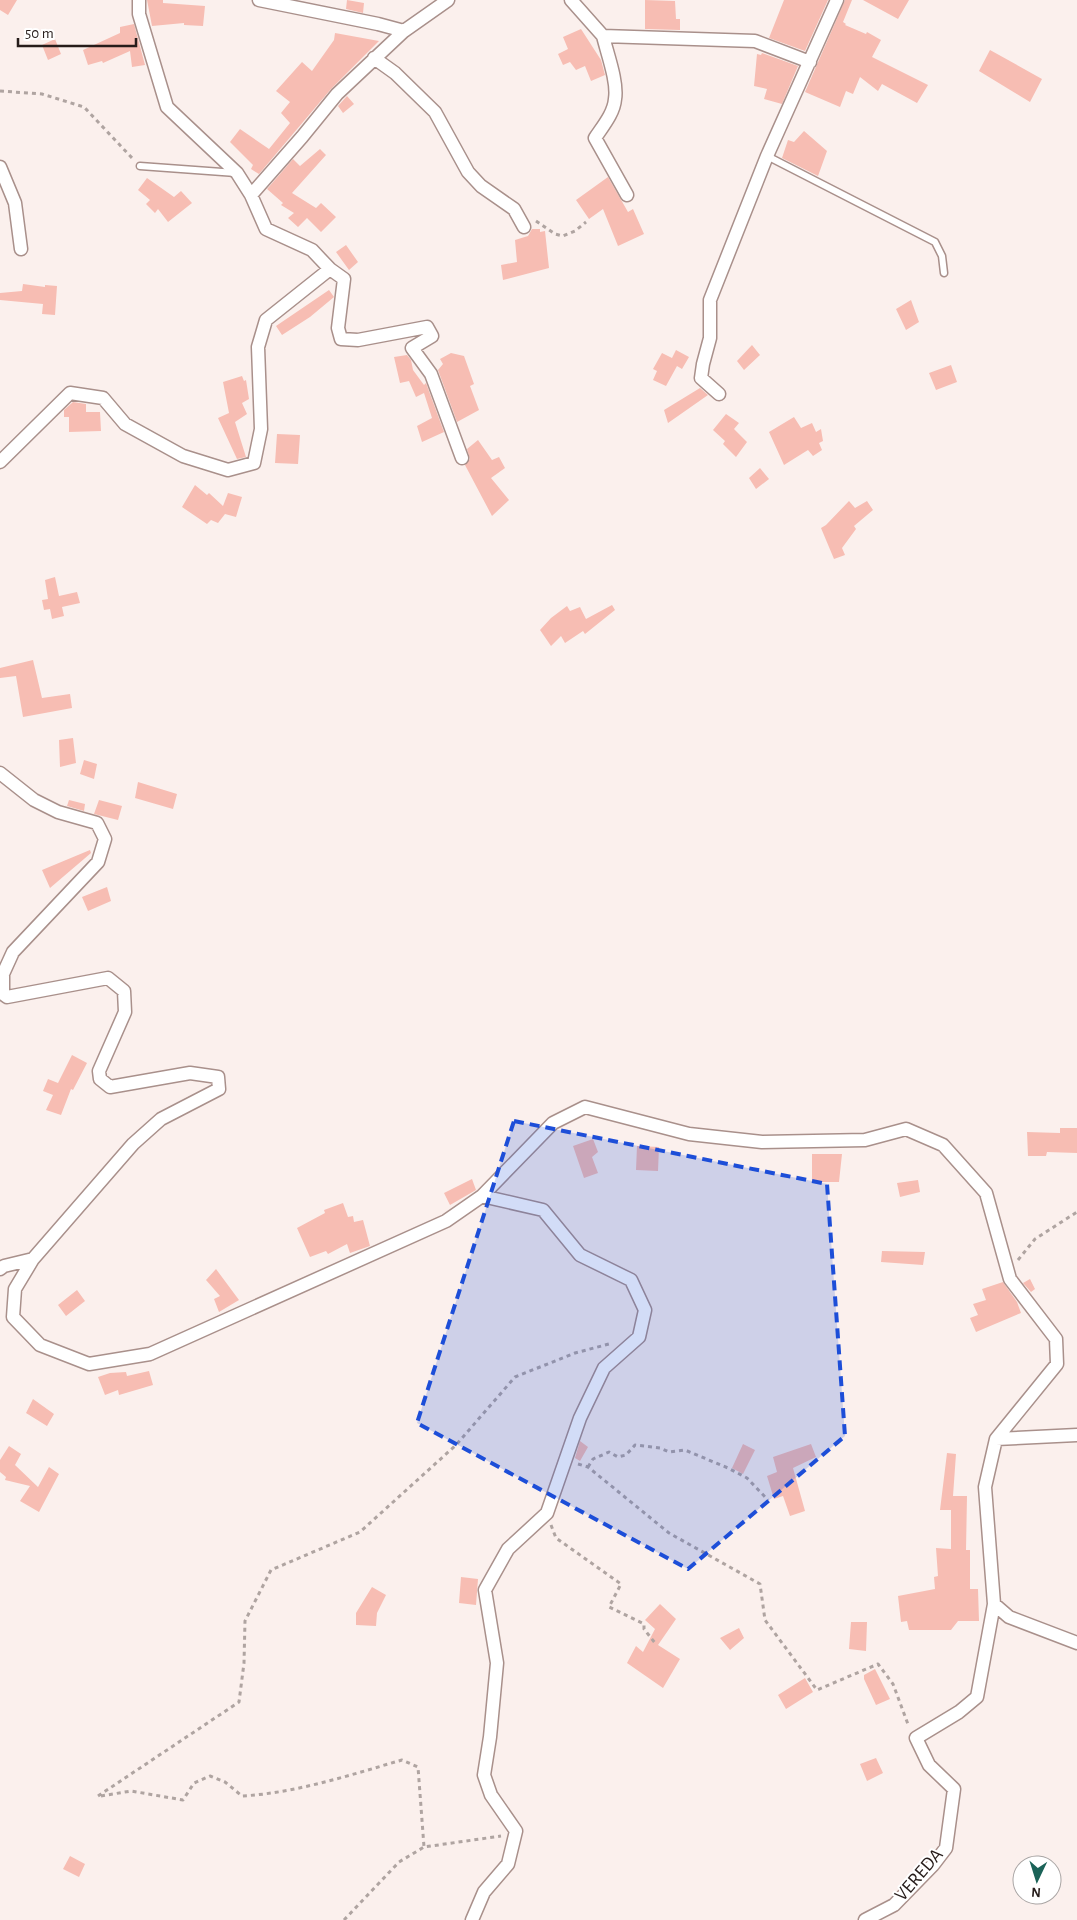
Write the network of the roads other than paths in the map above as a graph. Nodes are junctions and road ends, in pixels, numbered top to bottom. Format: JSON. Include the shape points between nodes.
{"nodes":[{"id":1,"x":139,"y":0,"type":"edge"},
{"id":2,"x":258,"y":0,"type":"edge"},
{"id":3,"x":448,"y":0,"type":"edge"},
{"id":4,"x":571,"y":0,"type":"edge"},
{"id":5,"x":837,"y":0,"type":"edge"},
{"id":6,"x":404,"y":31,"type":"junction"},
{"id":7,"x":603,"y":36,"type":"junction"},
{"id":8,"x":374,"y":58,"type":"junction"},
{"id":9,"x":810,"y":62,"type":"junction"},
{"id":10,"x":767,"y":156,"type":"junction"},
{"id":11,"x":140,"y":166,"type":"road end"},
{"id":12,"x":0,"y":167,"type":"edge"},
{"id":13,"x":237,"y":173,"type":"junction"},
{"id":14,"x":251,"y":195,"type":"junction"},
{"id":15,"x":627,"y":195,"type":"dead end"},
{"id":16,"x":524,"y":227,"type":"dead end"},
{"id":17,"x":21,"y":249,"type":"dead end"},
{"id":18,"x":330,"y":269,"type":"junction"},
{"id":19,"x":944,"y":273,"type":"dead end"},
{"id":20,"x":719,"y":394,"type":"dead end"},
{"id":21,"x":462,"y":458,"type":"dead end"},
{"id":22,"x":0,"y":462,"type":"edge"},
{"id":23,"x":0,"y":773,"type":"edge"},
{"id":24,"x":482,"y":1196,"type":"junction"},
{"id":25,"x":33,"y":1259,"type":"junction"},
{"id":26,"x":0,"y":1269,"type":"edge"},
{"id":27,"x":1077,"y":1435,"type":"edge"},
{"id":28,"x":996,"y":1439,"type":"junction"},
{"id":29,"x":994,"y":1604,"type":"junction"},
{"id":30,"x":1077,"y":1642,"type":"edge"},
{"id":31,"x":472,"y":1920,"type":"edge"},
{"id":32,"x":865,"y":1920,"type":"edge"}],
"edges":[{"from":1,"to":13,"type":"street","via":[[139,14],[167,107]]},
{"from":2,"to":6,"type":"street"},
{"from":3,"to":6,"type":"street"},
{"from":4,"to":7,"type":"street"},
{"from":5,"to":9,"type":"street"},
{"from":6,"to":8,"type":"street"},
{"from":7,"to":9,"type":"street","via":[[755,42]]},
{"from":7,"to":15,"type":"street","via":[[616,99],[596,138]]},
{"from":8,"to":14,"type":"street","via":[[337,94]]},
{"from":8,"to":16,"type":"street","via":[[434,112],[468,172],[481,186],[514,209]]},
{"from":9,"to":10,"type":"street"},
{"from":10,"to":19,"type":"lane","via":[[934,242],[942,256]]},
{"from":10,"to":20,"type":"street","via":[[710,300],[710,338],[701,378]]},
{"from":11,"to":13,"type":"lane"},
{"from":12,"to":17,"type":"street","via":[[15,203]]},
{"from":13,"to":14,"type":"street"},
{"from":14,"to":18,"type":"street","via":[[266,229],[312,250]]},
{"from":18,"to":21,"type":"street","via":[[344,279],[338,328],[341,339],[358,340],[427,327],[432,336],[412,348],[431,374]]},
{"from":18,"to":22,"type":"street","via":[[266,320],[258,347],[261,429],[254,463],[228,470],[183,456],[125,424],[103,398],[70,393]]},
{"from":23,"to":25,"type":"street","via":[[34,800],[58,812],[97,823],[105,839],[98,862],[13,952],[3,974],[3,994],[7,997],[108,978],[124,991],[125,1012],[99,1071],[100,1079],[110,1087],[190,1073],[218,1077],[219,1089],[161,1119],[133,1144]]},
{"from":24,"to":25,"type":"street","via":[[446,1221],[150,1354],[89,1364],[40,1346],[13,1317],[15,1289]]},
{"from":24,"to":28,"type":"street","via":[[553,1123],[586,1107],[689,1134],[762,1142],[865,1140],[906,1129],[943,1145],[986,1193],[1010,1279],[1056,1338],[1057,1364]]},
{"from":24,"to":31,"type":"street","via":[[543,1210],[580,1255],[631,1280],[646,1310],[639,1337],[604,1368],[580,1418],[547,1513],[508,1549],[485,1590],[498,1663],[484,1774],[491,1795],[516,1831],[508,1864],[484,1892]]},
{"from":25,"to":26,"type":"street"},
{"from":27,"to":28,"type":"street"},
{"from":28,"to":29,"type":"street","via":[[985,1487]]},
{"from":29,"to":30,"type":"street","via":[[1009,1617]]},
{"from":29,"to":32,"type":"street","name":"VEREDA","via":[[977,1698],[916,1738],[930,1765],[954,1789],[946,1848],[894,1905]]}]}
